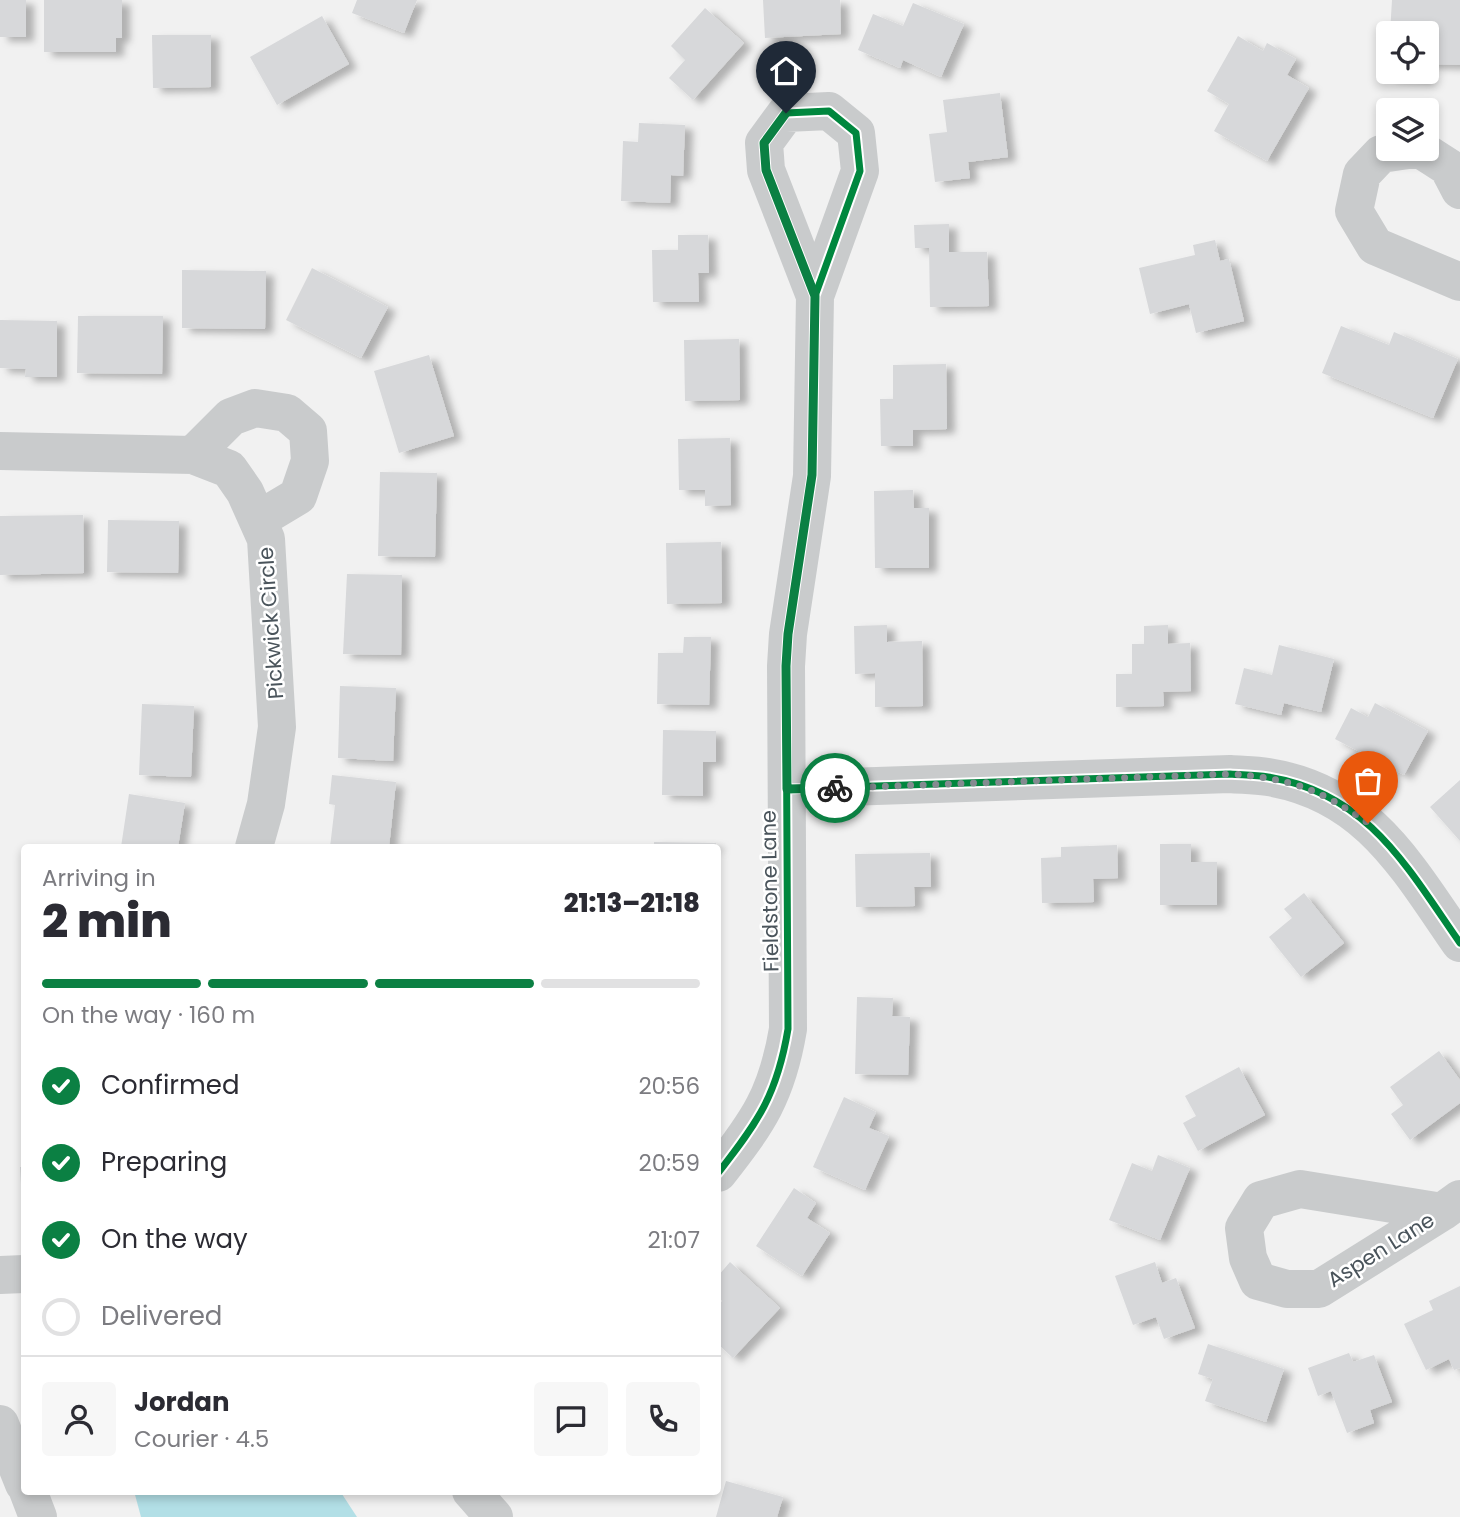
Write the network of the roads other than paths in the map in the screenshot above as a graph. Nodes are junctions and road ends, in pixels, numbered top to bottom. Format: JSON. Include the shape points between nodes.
{"nodes":[{"id":1,"x":1376,"y":159,"type":"edge"},
{"id":2,"x":1438,"y":161,"type":"edge"},
{"id":3,"x":1460,"y":190,"type":"edge"},
{"id":4,"x":1460,"y":282,"type":"edge"},
{"id":5,"x":815,"y":296,"type":"dead end"},
{"id":6,"x":0,"y":451,"type":"edge"},
{"id":7,"x":193,"y":456,"type":"junction"},
{"id":8,"x":258,"y":520,"type":"junction"},
{"id":9,"x":787,"y":789,"type":"junction"},
{"id":10,"x":255,"y":844,"type":"edge"},
{"id":11,"x":1460,"y":943,"type":"edge"},
{"id":12,"x":721,"y":1169,"type":"edge"},
{"id":13,"x":21,"y":1274,"type":"edge"},
{"id":14,"x":0,"y":1275,"type":"edge"},
{"id":15,"x":0,"y":1424,"type":"edge"},
{"id":16,"x":21,"y":1476,"type":"edge"},
{"id":17,"x":30,"y":1495,"type":"edge"},
{"id":18,"x":475,"y":1495,"type":"edge"},
{"id":19,"x":38,"y":1517,"type":"edge"},
{"id":20,"x":494,"y":1517,"type":"edge"}],
"edges":[{"from":1,"to":4,"type":"street","via":[[1362,174],[1354,211],[1375,246]]},
{"from":2,"to":3,"type":"street","via":[[1448,167]]},
{"from":5,"to":9,"type":"street","name":"Fieldstone Lane","via":[[812,475],[786,666]]},
{"from":6,"to":7,"type":"street","name":"Pickwick Circle"},
{"from":7,"to":8,"type":"street","name":"Pickwick Circle","via":[[229,469]]},
{"from":7,"to":8,"type":"street","via":[[231,417],[255,408],[287,413],[308,431],[310,460],[298,496]]},
{"from":8,"to":10,"type":"street","name":"Pickwick Circle","via":[[266,539],[277,727],[266,804]]},
{"from":9,"to":11,"type":"street","via":[[1230,774],[1267,777],[1315,791],[1368,823],[1394,849]]},
{"from":9,"to":12,"type":"street","name":"Fieldstone Lane","via":[[789,1010],[782,1065],[769,1100]]},
{"from":13,"to":14,"type":"street"},
{"from":15,"to":16,"type":"street"},
{"from":17,"to":19,"type":"street"},
{"from":18,"to":20,"type":"street"}]}
